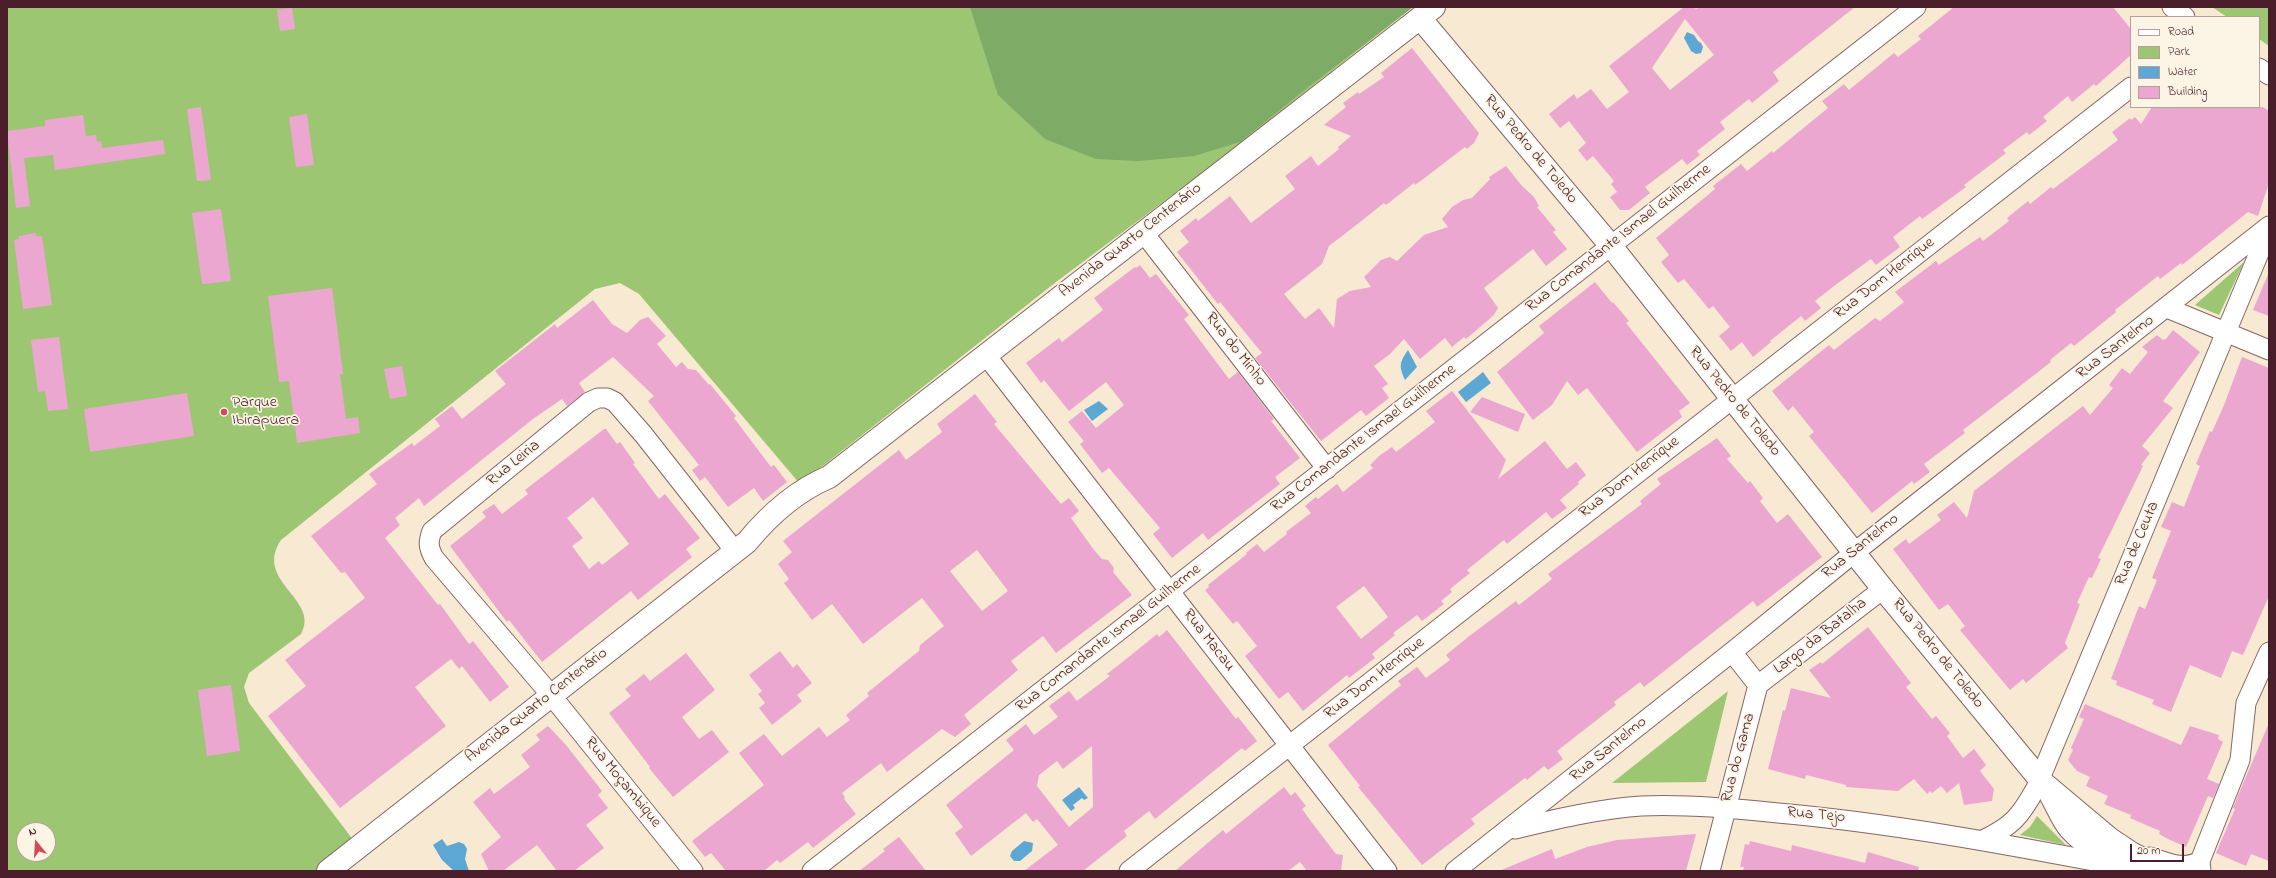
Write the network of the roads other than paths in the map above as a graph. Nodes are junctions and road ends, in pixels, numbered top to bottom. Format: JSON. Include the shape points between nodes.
{"nodes":[{"id":1,"x":1916,"y":7,"type":"edge"},
{"id":2,"x":2172,"y":7,"type":"edge"},
{"id":3,"x":1427,"y":13,"type":"edge"},
{"id":4,"x":2184,"y":16,"type":"edge"},
{"id":5,"x":2260,"y":69,"type":"edge"},
{"id":6,"x":2269,"y":75,"type":"edge"},
{"id":7,"x":2130,"y":88,"type":"edge"},
{"id":8,"x":2269,"y":226,"type":"edge"},
{"id":9,"x":2269,"y":229,"type":"edge"},
{"id":10,"x":1144,"y":232,"type":"junction"},
{"id":11,"x":1611,"y":246,"type":"junction"},
{"id":12,"x":2167,"y":308,"type":"junction"},
{"id":13,"x":2226,"y":332,"type":"junction"},
{"id":14,"x":2269,"y":350,"type":"edge"},
{"id":15,"x":985,"y":354,"type":"junction"},
{"id":16,"x":1731,"y":398,"type":"junction"},
{"id":17,"x":1327,"y":469,"type":"junction"},
{"id":18,"x":741,"y":546,"type":"junction"},
{"id":19,"x":1854,"y":552,"type":"junction"},
{"id":20,"x":1883,"y":589,"type":"junction"},
{"id":21,"x":1169,"y":592,"type":"junction"},
{"id":22,"x":1732,"y":652,"type":"junction"},
{"id":23,"x":2269,"y":652,"type":"edge"},
{"id":24,"x":1758,"y":685,"type":"junction"},
{"id":25,"x":551,"y":695,"type":"junction"},
{"id":26,"x":1290,"y":746,"type":"junction"},
{"id":27,"x":2043,"y":783,"type":"junction"},
{"id":28,"x":1726,"y":808,"type":"junction"},
{"id":29,"x":1509,"y":830,"type":"junction"},
{"id":30,"x":1983,"y":840,"type":"junction"},
{"id":31,"x":2129,"y":863,"type":"edge"},
{"id":32,"x":2201,"y":866,"type":"edge"},
{"id":33,"x":328,"y":871,"type":"edge"},
{"id":34,"x":693,"y":871,"type":"edge"},
{"id":35,"x":812,"y":871,"type":"edge"},
{"id":36,"x":1129,"y":871,"type":"edge"},
{"id":37,"x":1387,"y":871,"type":"edge"},
{"id":38,"x":1455,"y":871,"type":"edge"},
{"id":39,"x":1710,"y":871,"type":"edge"},
{"id":40,"x":2166,"y":871,"type":"edge"}],
"edges":[{"from":1,"to":11,"type":"street","name":"Rua Comandante Ismael Guilherme"},
{"from":2,"to":4,"type":"street"},
{"from":3,"to":10,"type":"street","name":"Avenida Quarto Centenário"},
{"from":3,"to":11,"type":"street","name":"Rua Pedro de Toledo"},
{"from":5,"to":6,"type":"street"},
{"from":7,"to":16,"type":"street","name":"Rua Dom Henrique"},
{"from":8,"to":12,"type":"street","name":"Rua Santelmo"},
{"from":9,"to":13,"type":"street","name":"Rua de Ceuta"},
{"from":10,"to":15,"type":"street","name":"Avenida Quarto Centenário"},
{"from":10,"to":17,"type":"street","name":"Rua do Minho"},
{"from":11,"to":16,"type":"street","name":"Rua Pedro de Toledo"},
{"from":11,"to":17,"type":"street","name":"Rua Comandante Ismael Guilherme"},
{"from":12,"to":13,"type":"street"},
{"from":12,"to":19,"type":"street","name":"Rua Santelmo"},
{"from":13,"to":14,"type":"street"},
{"from":13,"to":27,"type":"street","name":"Rua de Ceuta"},
{"from":15,"to":18,"type":"street","name":"Avenida Quarto Centenário","via":[[830,477],[809,485],[776,510]]},
{"from":15,"to":21,"type":"street","name":"Rua Macau"},
{"from":16,"to":19,"type":"street","name":"Rua Pedro de Toledo"},
{"from":16,"to":26,"type":"street","name":"Rua Dom Henrique"},
{"from":17,"to":21,"type":"street","name":"Rua Comandante Ismael Guilherme"},
{"from":18,"to":25,"type":"street","name":"Avenida Quarto Centenário"},
{"from":18,"to":25,"type":"street","name":"Rua Leiria","via":[[615,402],[607,398],[589,402],[432,531],[429,541],[434,558]]},
{"from":19,"to":20,"type":"street","name":"Rua Pedro de Toledo"},
{"from":19,"to":22,"type":"street","name":"Rua Santelmo"},
{"from":20,"to":24,"type":"street","name":"Largo da Batalha"},
{"from":20,"to":27,"type":"street","name":"Rua Pedro de Toledo"},
{"from":21,"to":26,"type":"street","name":"Rua Macau"},
{"from":21,"to":35,"type":"street","name":"Rua Comandante Ismael Guilherme"},
{"from":22,"to":24,"type":"street"},
{"from":22,"to":29,"type":"street","name":"Rua Santelmo"},
{"from":23,"to":32,"type":"street","via":[[2246,703],[2240,760]]},
{"from":24,"to":28,"type":"street","name":"Rua do Gama"},
{"from":25,"to":33,"type":"street","name":"Avenida Quarto Centenário"},
{"from":25,"to":34,"type":"street","name":"Rua Moçambique"},
{"from":26,"to":36,"type":"street","name":"Rua Dom Henrique"},
{"from":26,"to":37,"type":"street","name":"Rua Macau"},
{"from":27,"to":30,"type":"street","name":"Rua de Ceuta","via":[[2017,818],[2005,829]]},
{"from":27,"to":31,"type":"street","name":"Rua Pedro de Toledo","via":[[2069,828],[2094,848]]},
{"from":28,"to":29,"type":"street","name":"Rua Tejo","via":[[1640,806],[1579,814]]},
{"from":28,"to":30,"type":"street","name":"Rua Tejo","via":[[1852,819]]},
{"from":28,"to":39,"type":"street","name":"Rua do Gama"},
{"from":29,"to":38,"type":"street","name":"Rua Santelmo"},
{"from":30,"to":31,"type":"street","name":"Rua Tejo"},
{"from":31,"to":32,"type":"street","name":"Rua Tejo"},
{"from":31,"to":40,"type":"street","name":"Rua Pedro de Toledo"}]}
